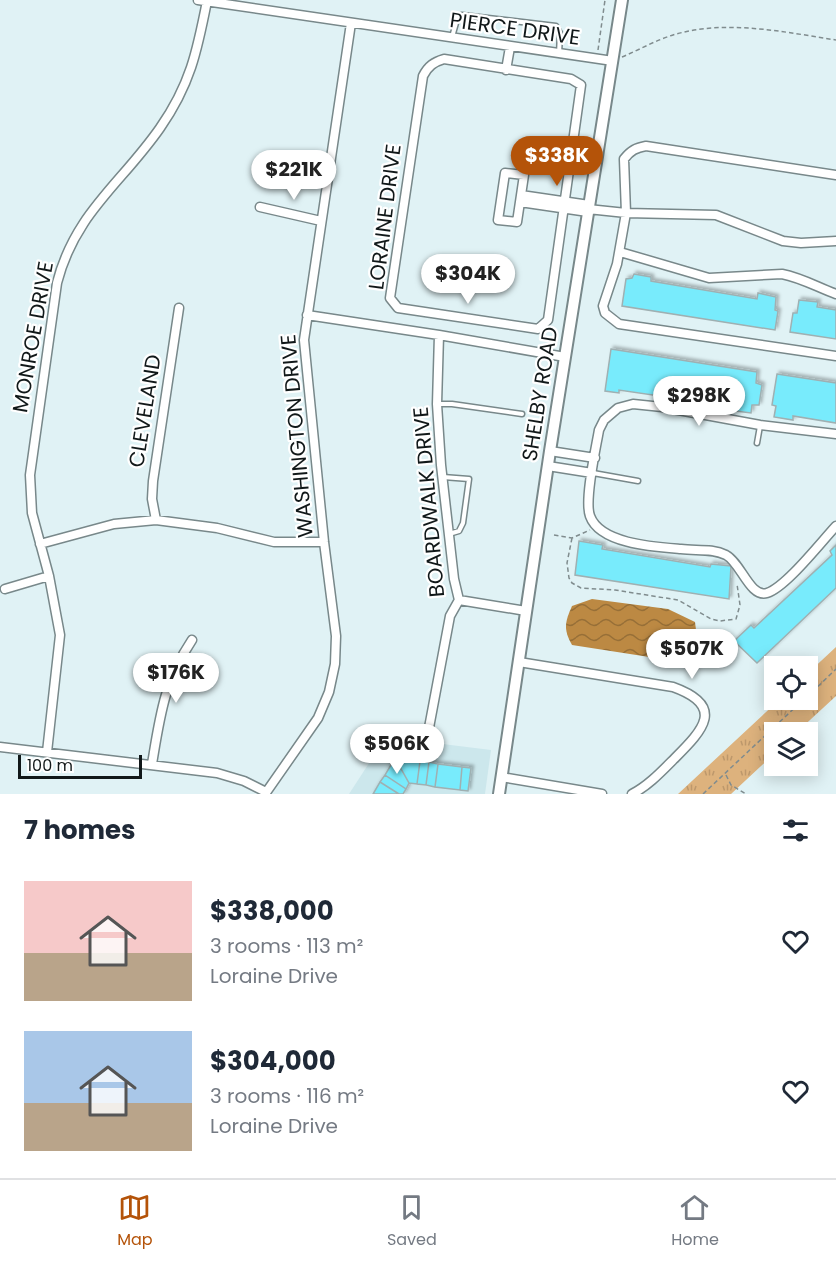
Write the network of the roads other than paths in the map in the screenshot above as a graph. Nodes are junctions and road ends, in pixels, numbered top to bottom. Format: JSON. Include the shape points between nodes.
{"nodes":[{"id":1,"x":622,"y":0,"type":"edge"},
{"id":2,"x":203,"y":1,"type":"edge"},
{"id":3,"x":351,"y":23,"type":"junction"},
{"id":4,"x":452,"y":38,"type":"junction"},
{"id":5,"x":510,"y":47,"type":"junction"},
{"id":6,"x":559,"y":54,"type":"junction"},
{"id":7,"x":613,"y":61,"type":"junction"},
{"id":8,"x":506,"y":70,"type":"junction"},
{"id":9,"x":836,"y":175,"type":"edge"},
{"id":10,"x":521,"y":199,"type":"junction"},
{"id":11,"x":565,"y":205,"type":"junction"},
{"id":12,"x":260,"y":207,"type":"dead end"},
{"id":13,"x":588,"y":209,"type":"junction"},
{"id":14,"x":626,"y":213,"type":"junction"},
{"id":15,"x":321,"y":221,"type":"junction"},
{"id":16,"x":836,"y":241,"type":"edge"},
{"id":17,"x":620,"y":252,"type":"junction"},
{"id":18,"x":836,"y":294,"type":"edge"},
{"id":19,"x":179,"y":308,"type":"dead end"},
{"id":20,"x":306,"y":315,"type":"junction"},
{"id":21,"x":439,"y":335,"type":"junction"},
{"id":22,"x":836,"y":356,"type":"edge"},
{"id":23,"x":565,"y":357,"type":"junction"},
{"id":24,"x":437,"y":404,"type":"junction"},
{"id":25,"x":522,"y":414,"type":"dead end"},
{"id":26,"x":760,"y":425,"type":"junction"},
{"id":27,"x":836,"y":434,"type":"edge"},
{"id":28,"x":758,"y":443,"type":"dead end"},
{"id":29,"x":550,"y":451,"type":"junction"},
{"id":30,"x":594,"y":458,"type":"junction"},
{"id":31,"x":548,"y":466,"type":"junction"},
{"id":32,"x":592,"y":473,"type":"junction"},
{"id":33,"x":443,"y":477,"type":"junction"},
{"id":34,"x":638,"y":481,"type":"dead end"},
{"id":35,"x":156,"y":520,"type":"junction"},
{"id":36,"x":836,"y":526,"type":"edge"},
{"id":37,"x":449,"y":534,"type":"junction"},
{"id":38,"x":324,"y":542,"type":"junction"},
{"id":39,"x":40,"y":544,"type":"junction"},
{"id":40,"x":49,"y":576,"type":"junction"},
{"id":41,"x":5,"y":589,"type":"dead end"},
{"id":42,"x":459,"y":600,"type":"junction"},
{"id":43,"x":526,"y":612,"type":"junction"},
{"id":44,"x":192,"y":640,"type":"dead end"},
{"id":45,"x":519,"y":662,"type":"junction"},
{"id":46,"x":428,"y":733,"type":"dead end"},
{"id":47,"x":0,"y":747,"type":"edge"},
{"id":48,"x":47,"y":752,"type":"junction"},
{"id":49,"x":152,"y":764,"type":"junction"},
{"id":50,"x":501,"y":777,"type":"junction"},
{"id":51,"x":266,"y":793,"type":"edge"},
{"id":52,"x":499,"y":794,"type":"edge"},
{"id":53,"x":602,"y":794,"type":"edge"},
{"id":54,"x":632,"y":794,"type":"edge"}],
"edges":[{"from":1,"to":7,"type":"street","name":"SHELBY ROAD"},
{"from":2,"to":3,"type":"street","name":"PIERCE DRIVE"},
{"from":2,"to":39,"type":"street","name":"MONROE DRIVE","via":[[197,52],[179,97],[145,148],[83,222],[60,271],[30,475],[32,513]]},
{"from":3,"to":4,"type":"street","name":"PIERCE DRIVE"},
{"from":3,"to":15,"type":"street","name":"WASHINGTON DRIVE"},
{"from":4,"to":5,"type":"street","name":"PIERCE DRIVE"},
{"from":4,"to":6,"type":"lane","via":[[455,20],[462,15],[556,26],[560,29]]},
{"from":5,"to":6,"type":"street","name":"PIERCE DRIVE"},
{"from":5,"to":8,"type":"street"},
{"from":6,"to":7,"type":"street","name":"PIERCE DRIVE"},
{"from":7,"to":13,"type":"street","name":"SHELBY ROAD"},
{"from":8,"to":11,"type":"street","name":"LORAINE DRIVE","via":[[581,85]]},
{"from":8,"to":11,"type":"street","name":"LORAINE DRIVE","via":[[444,59],[427,68],[420,92],[390,298],[398,308],[538,329],[548,320]]},
{"from":9,"to":14,"type":"street","via":[[636,147],[624,159]]},
{"from":10,"to":10,"type":"street","via":[[524,175],[505,173],[498,220],[517,222]]},
{"from":10,"to":11,"type":"street"},
{"from":11,"to":13,"type":"street"},
{"from":12,"to":15,"type":"street"},
{"from":13,"to":14,"type":"street"},
{"from":13,"to":23,"type":"street","name":"SHELBY ROAD"},
{"from":14,"to":16,"type":"street","via":[[716,215],[783,241]]},
{"from":14,"to":17,"type":"street"},
{"from":15,"to":20,"type":"street","name":"WASHINGTON DRIVE"},
{"from":17,"to":18,"type":"street","via":[[709,278],[782,274]]},
{"from":17,"to":22,"type":"street","via":[[603,306],[605,313],[619,324]]},
{"from":19,"to":35,"type":"street","name":"CLEVELAND","via":[[153,481]]},
{"from":20,"to":21,"type":"street"},
{"from":20,"to":38,"type":"street","name":"WASHINGTON DRIVE","via":[[304,355]]},
{"from":21,"to":23,"type":"street"},
{"from":21,"to":24,"type":"street","name":"BOARDWALK DRIVE"},
{"from":23,"to":29,"type":"street","name":"SHELBY ROAD"},
{"from":24,"to":25,"type":"lane"},
{"from":24,"to":33,"type":"street","name":"BOARDWALK DRIVE"},
{"from":26,"to":27,"type":"street"},
{"from":26,"to":28,"type":"lane"},
{"from":26,"to":30,"type":"street","via":[[633,404],[618,408],[604,420]]},
{"from":29,"to":30,"type":"street"},
{"from":29,"to":31,"type":"street","name":"SHELBY ROAD"},
{"from":30,"to":32,"type":"street"},
{"from":31,"to":32,"type":"street"},
{"from":31,"to":43,"type":"street","name":"SHELBY ROAD"},
{"from":32,"to":34,"type":"lane"},
{"from":32,"to":36,"type":"street","via":[[588,510],[606,534],[658,548],[714,550],[728,556],[759,593],[768,593],[796,572]]},
{"from":33,"to":37,"type":"street","name":"BOARDWALK DRIVE"},
{"from":33,"to":37,"type":"lane","via":[[469,479],[463,523],[459,531]]},
{"from":35,"to":38,"type":"street","via":[[217,528],[274,542]]},
{"from":35,"to":39,"type":"street","via":[[114,524]]},
{"from":37,"to":42,"type":"street","name":"BOARDWALK DRIVE"},
{"from":38,"to":51,"type":"street","name":"WASHINGTON DRIVE","via":[[336,636],[333,678],[318,718]]},
{"from":39,"to":40,"type":"street","name":"MONROE DRIVE"},
{"from":40,"to":41,"type":"street"},
{"from":40,"to":48,"type":"street","name":"MONROE DRIVE","via":[[60,645]]},
{"from":42,"to":43,"type":"street"},
{"from":42,"to":46,"type":"street","name":"BOARDWALK DRIVE","via":[[450,616]]},
{"from":43,"to":45,"type":"street","name":"SHELBY ROAD"},
{"from":44,"to":49,"type":"street","via":[[169,681]]},
{"from":45,"to":50,"type":"street","name":"SHELBY ROAD"},
{"from":45,"to":54,"type":"street","via":[[673,687],[701,704],[705,718],[700,732]]},
{"from":47,"to":48,"type":"street"},
{"from":48,"to":49,"type":"street"},
{"from":49,"to":51,"type":"street","via":[[230,776]]},
{"from":50,"to":52,"type":"street","name":"SHELBY ROAD"},
{"from":50,"to":53,"type":"street"}]}
